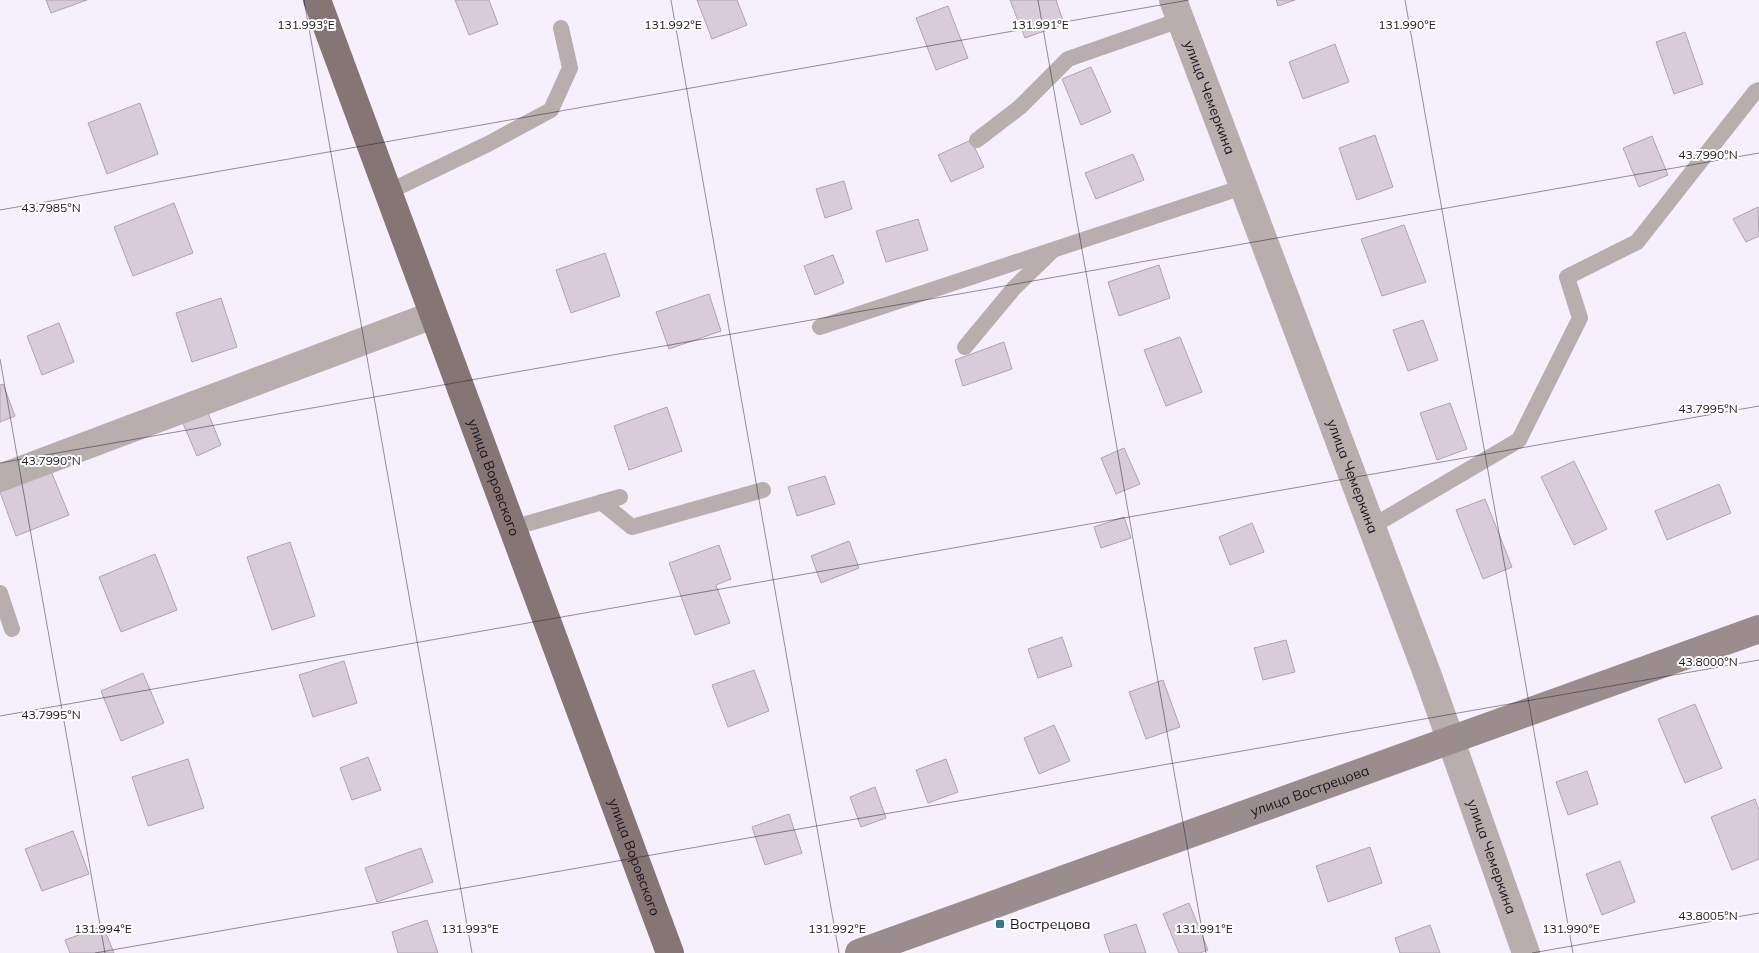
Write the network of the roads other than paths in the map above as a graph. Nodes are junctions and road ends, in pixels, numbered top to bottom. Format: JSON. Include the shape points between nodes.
{"nodes":[{"id":1,"x":317,"y":0,"type":"edge"},
{"id":2,"x":1177,"y":10,"type":"edge"},
{"id":3,"x":561,"y":28,"type":"dead end"},
{"id":4,"x":1759,"y":90,"type":"edge"},
{"id":5,"x":977,"y":140,"type":"dead end"},
{"id":6,"x":1243,"y":187,"type":"junction"},
{"id":7,"x":388,"y":192,"type":"junction"},
{"id":8,"x":1055,"y":249,"type":"junction"},
{"id":9,"x":433,"y":315,"type":"junction"},
{"id":10,"x":820,"y":327,"type":"dead end"},
{"id":11,"x":965,"y":347,"type":"dead end"},
{"id":12,"x":0,"y":478,"type":"edge"},
{"id":13,"x":763,"y":490,"type":"dead end"},
{"id":14,"x":620,"y":497,"type":"dead end"},
{"id":15,"x":601,"y":502,"type":"junction"},
{"id":16,"x":1371,"y":527,"type":"junction"},
{"id":17,"x":512,"y":528,"type":"junction"},
{"id":18,"x":0,"y":593,"type":"edge"},
{"id":19,"x":12,"y":629,"type":"dead end"},
{"id":20,"x":1759,"y":629,"type":"edge"},
{"id":21,"x":1451,"y":740,"type":"junction"},
{"id":22,"x":670,"y":953,"type":"edge"},
{"id":23,"x":859,"y":953,"type":"edge"},
{"id":24,"x":1526,"y":953,"type":"edge"}],
"edges":[{"from":1,"to":7,"type":"main road","name":"улица Воровского"},
{"from":2,"to":5,"type":"lane","via":[[1068,59],[1020,107]]},
{"from":2,"to":6,"type":"street","name":"улица Чемеркина"},
{"from":3,"to":7,"type":"lane","via":[[570,68],[551,110]]},
{"from":4,"to":16,"type":"lane","via":[[1637,242],[1567,277],[1580,318],[1520,440]]},
{"from":6,"to":8,"type":"lane"},
{"from":6,"to":16,"type":"street","name":"улица Чемеркина"},
{"from":7,"to":9,"type":"main road","name":"улица Воровского"},
{"from":8,"to":10,"type":"lane"},
{"from":8,"to":11,"type":"lane","via":[[1014,288]]},
{"from":9,"to":12,"type":"street"},
{"from":9,"to":17,"type":"main road","name":"улица Воровского"},
{"from":13,"to":15,"type":"lane","via":[[632,527]]},
{"from":14,"to":15,"type":"lane"},
{"from":15,"to":17,"type":"lane"},
{"from":16,"to":21,"type":"street","name":"улица Чемеркина"},
{"from":17,"to":22,"type":"main road","name":"улица Воровского"},
{"from":18,"to":19,"type":"lane"},
{"from":20,"to":21,"type":"street","name":"улица Вострецова"},
{"from":21,"to":23,"type":"street","name":"улица Вострецова"},
{"from":21,"to":24,"type":"street","name":"улица Чемеркина"}]}
